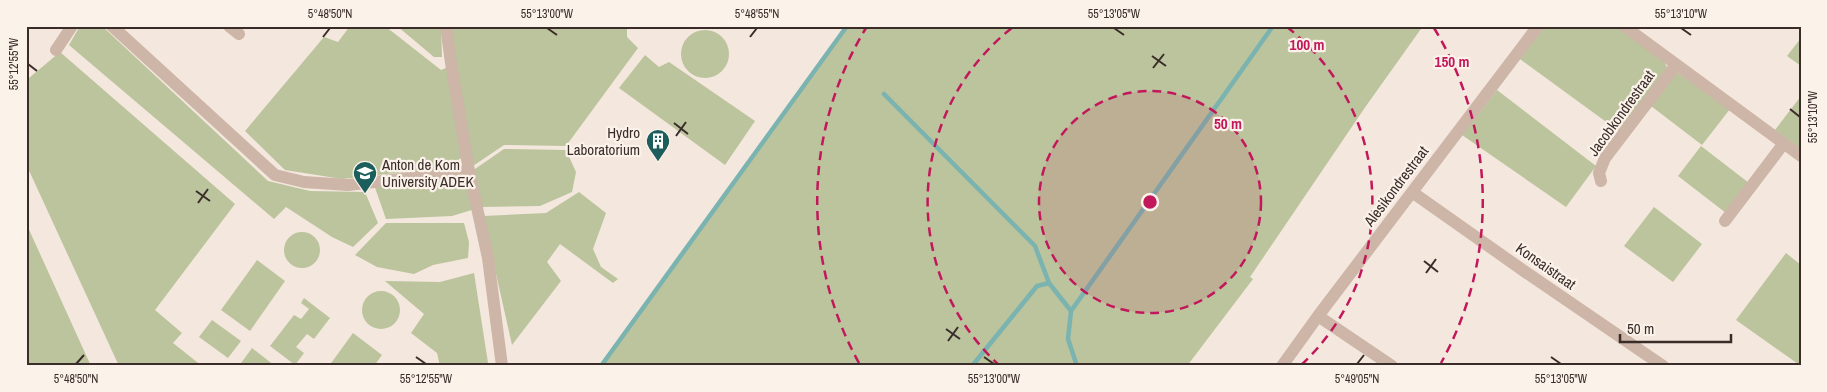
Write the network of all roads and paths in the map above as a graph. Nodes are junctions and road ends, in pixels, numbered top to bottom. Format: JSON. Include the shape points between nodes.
{"nodes":[{"id":1,"x":72,"y":26,"type":"edge"},
{"id":2,"x":112,"y":26,"type":"edge"},
{"id":3,"x":446,"y":26,"type":"edge"},
{"id":4,"x":1538,"y":26,"type":"edge"},
{"id":5,"x":1624,"y":26,"type":"edge"},
{"id":6,"x":56,"y":50,"type":"dead end"},
{"id":7,"x":1676,"y":65,"type":"junction"},
{"id":8,"x":1784,"y":143,"type":"junction"},
{"id":9,"x":1801,"y":156,"type":"edge"},
{"id":10,"x":469,"y":171,"type":"junction"},
{"id":11,"x":1601,"y":181,"type":"dead end"},
{"id":12,"x":1412,"y":192,"type":"junction"},
{"id":13,"x":1725,"y":221,"type":"dead end"},
{"id":14,"x":1318,"y":316,"type":"junction"},
{"id":15,"x":502,"y":366,"type":"edge"},
{"id":16,"x":1282,"y":366,"type":"edge"},
{"id":17,"x":1392,"y":366,"type":"edge"},
{"id":18,"x":1663,"y":366,"type":"edge"}],
"edges":[{"from":1,"to":6,"type":"street"},
{"from":2,"to":10,"type":"street","via":[[275,175],[304,182],[348,185]]},
{"from":3,"to":10,"type":"street"},
{"from":4,"to":12,"type":"street","name":"Alesikondrestraat"},
{"from":5,"to":7,"type":"street","name":"Jacobkondrestraat"},
{"from":7,"to":8,"type":"street","name":"Jacobkondrestraat"},
{"from":7,"to":11,"type":"street","name":"Jacobkondrestraat","via":[[1605,158],[1599,173]]},
{"from":8,"to":9,"type":"street","name":"Jacobkondrestraat"},
{"from":8,"to":13,"type":"street"},
{"from":10,"to":15,"type":"street","via":[[488,258]]},
{"from":12,"to":14,"type":"street","name":"Alesikondrestraat"},
{"from":12,"to":18,"type":"street","name":"Konsaistraat"},
{"from":14,"to":16,"type":"street","name":"Alesikondrestraat"},
{"from":14,"to":17,"type":"street"}]}
